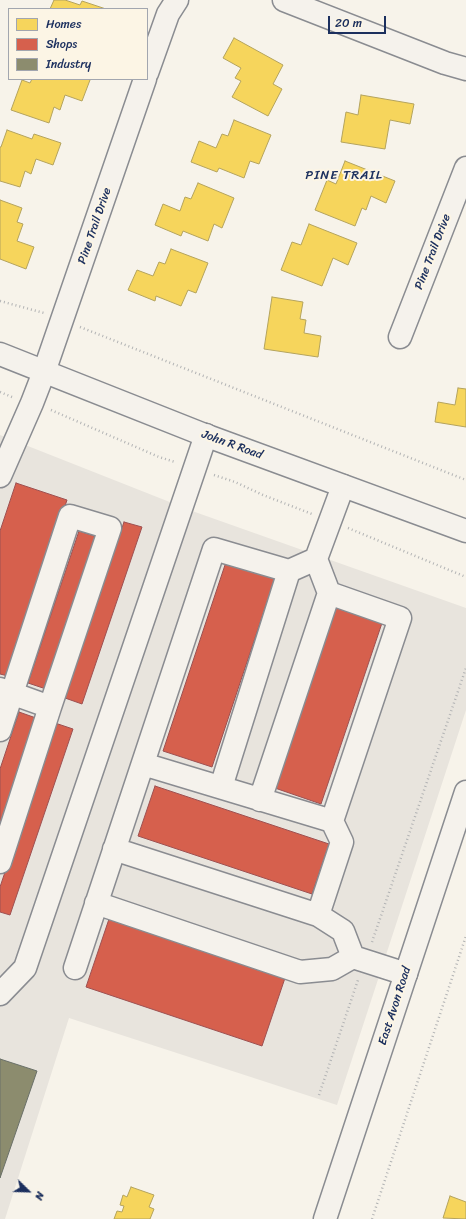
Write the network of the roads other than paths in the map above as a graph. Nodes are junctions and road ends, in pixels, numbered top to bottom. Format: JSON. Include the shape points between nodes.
{"nodes":[{"id":1,"x":177,"y":0,"type":"edge"},
{"id":2,"x":284,"y":0,"type":"edge"},
{"id":3,"x":322,"y":6,"type":"edge"},
{"id":4,"x":466,"y":69,"type":"edge"},
{"id":5,"x":148,"y":70,"type":"edge"},
{"id":6,"x":145,"y":80,"type":"edge"},
{"id":7,"x":466,"y":168,"type":"edge"},
{"id":8,"x":400,"y":336,"type":"dead end"},
{"id":9,"x":0,"y":354,"type":"edge"},
{"id":10,"x":44,"y":372,"type":"junction"},
{"id":11,"x":206,"y":435,"type":"junction"},
{"id":12,"x":0,"y":475,"type":"edge"},
{"id":13,"x":343,"y":486,"type":"junction"},
{"id":14,"x":466,"y":531,"type":"edge"},
{"id":15,"x":316,"y":559,"type":"junction"},
{"id":16,"x":289,"y":571,"type":"junction"},
{"id":17,"x":329,"y":593,"type":"junction"},
{"id":18,"x":6,"y":691,"type":"edge"},
{"id":19,"x":50,"y":707,"type":"junction"},
{"id":20,"x":0,"y":730,"type":"edge"},
{"id":21,"x":143,"y":764,"type":"junction"},
{"id":22,"x":221,"y":787,"type":"junction"},
{"id":23,"x":466,"y":792,"type":"edge"},
{"id":24,"x":260,"y":800,"type":"junction"},
{"id":25,"x":332,"y":821,"type":"junction"},
{"id":26,"x":114,"y":849,"type":"junction"},
{"id":27,"x":0,"y":862,"type":"edge"},
{"id":28,"x":96,"y":903,"type":"junction"},
{"id":29,"x":318,"y":915,"type":"junction"},
{"id":30,"x":359,"y":959,"type":"junction"},
{"id":31,"x":75,"y":968,"type":"dead end"},
{"id":32,"x":406,"y":974,"type":"junction"},
{"id":33,"x":0,"y":994,"type":"edge"},
{"id":34,"x":325,"y":1219,"type":"edge"}],
"edges":[{"from":1,"to":5,"type":"main road","via":[[168,14]]},
{"from":2,"to":3,"type":"main road"},
{"from":3,"to":4,"type":"main road","via":[[445,63]]},
{"from":6,"to":10,"type":"main road","name":"Pine Trail Drive"},
{"from":7,"to":8,"type":"main road","name":"Pine Trail Drive"},
{"from":9,"to":10,"type":"main road","name":"John R Road"},
{"from":10,"to":11,"type":"main road","name":"John R Road"},
{"from":10,"to":12,"type":"main road","name":"Pine Trail Drive"},
{"from":11,"to":13,"type":"main road","name":"John R Road"},
{"from":11,"to":33,"type":"main road","via":[[25,968]]},
{"from":13,"to":14,"type":"main road","name":"John R Road"},
{"from":13,"to":15,"type":"main road"},
{"from":15,"to":16,"type":"main road"},
{"from":15,"to":17,"type":"main road"},
{"from":16,"to":21,"type":"main road","via":[[214,549]]},
{"from":16,"to":22,"type":"main road"},
{"from":17,"to":24,"type":"main road"},
{"from":17,"to":25,"type":"main road","via":[[400,618]]},
{"from":18,"to":19,"type":"main road"},
{"from":18,"to":19,"type":"main road","via":[[70,516],[110,528]]},
{"from":18,"to":20,"type":"main road"},
{"from":19,"to":27,"type":"main road"},
{"from":21,"to":22,"type":"main road"},
{"from":21,"to":26,"type":"main road"},
{"from":22,"to":24,"type":"main road"},
{"from":23,"to":32,"type":"main road","name":"East Avon Road"},
{"from":24,"to":25,"type":"main road"},
{"from":25,"to":29,"type":"main road","via":[[342,842]]},
{"from":26,"to":28,"type":"main road"},
{"from":26,"to":29,"type":"main road"},
{"from":28,"to":30,"type":"main road","via":[[300,972],[332,969]]},
{"from":28,"to":31,"type":"main road"},
{"from":29,"to":30,"type":"main road","via":[[343,931]]},
{"from":30,"to":32,"type":"main road"},
{"from":32,"to":34,"type":"main road","name":"East Avon Road"}]}
